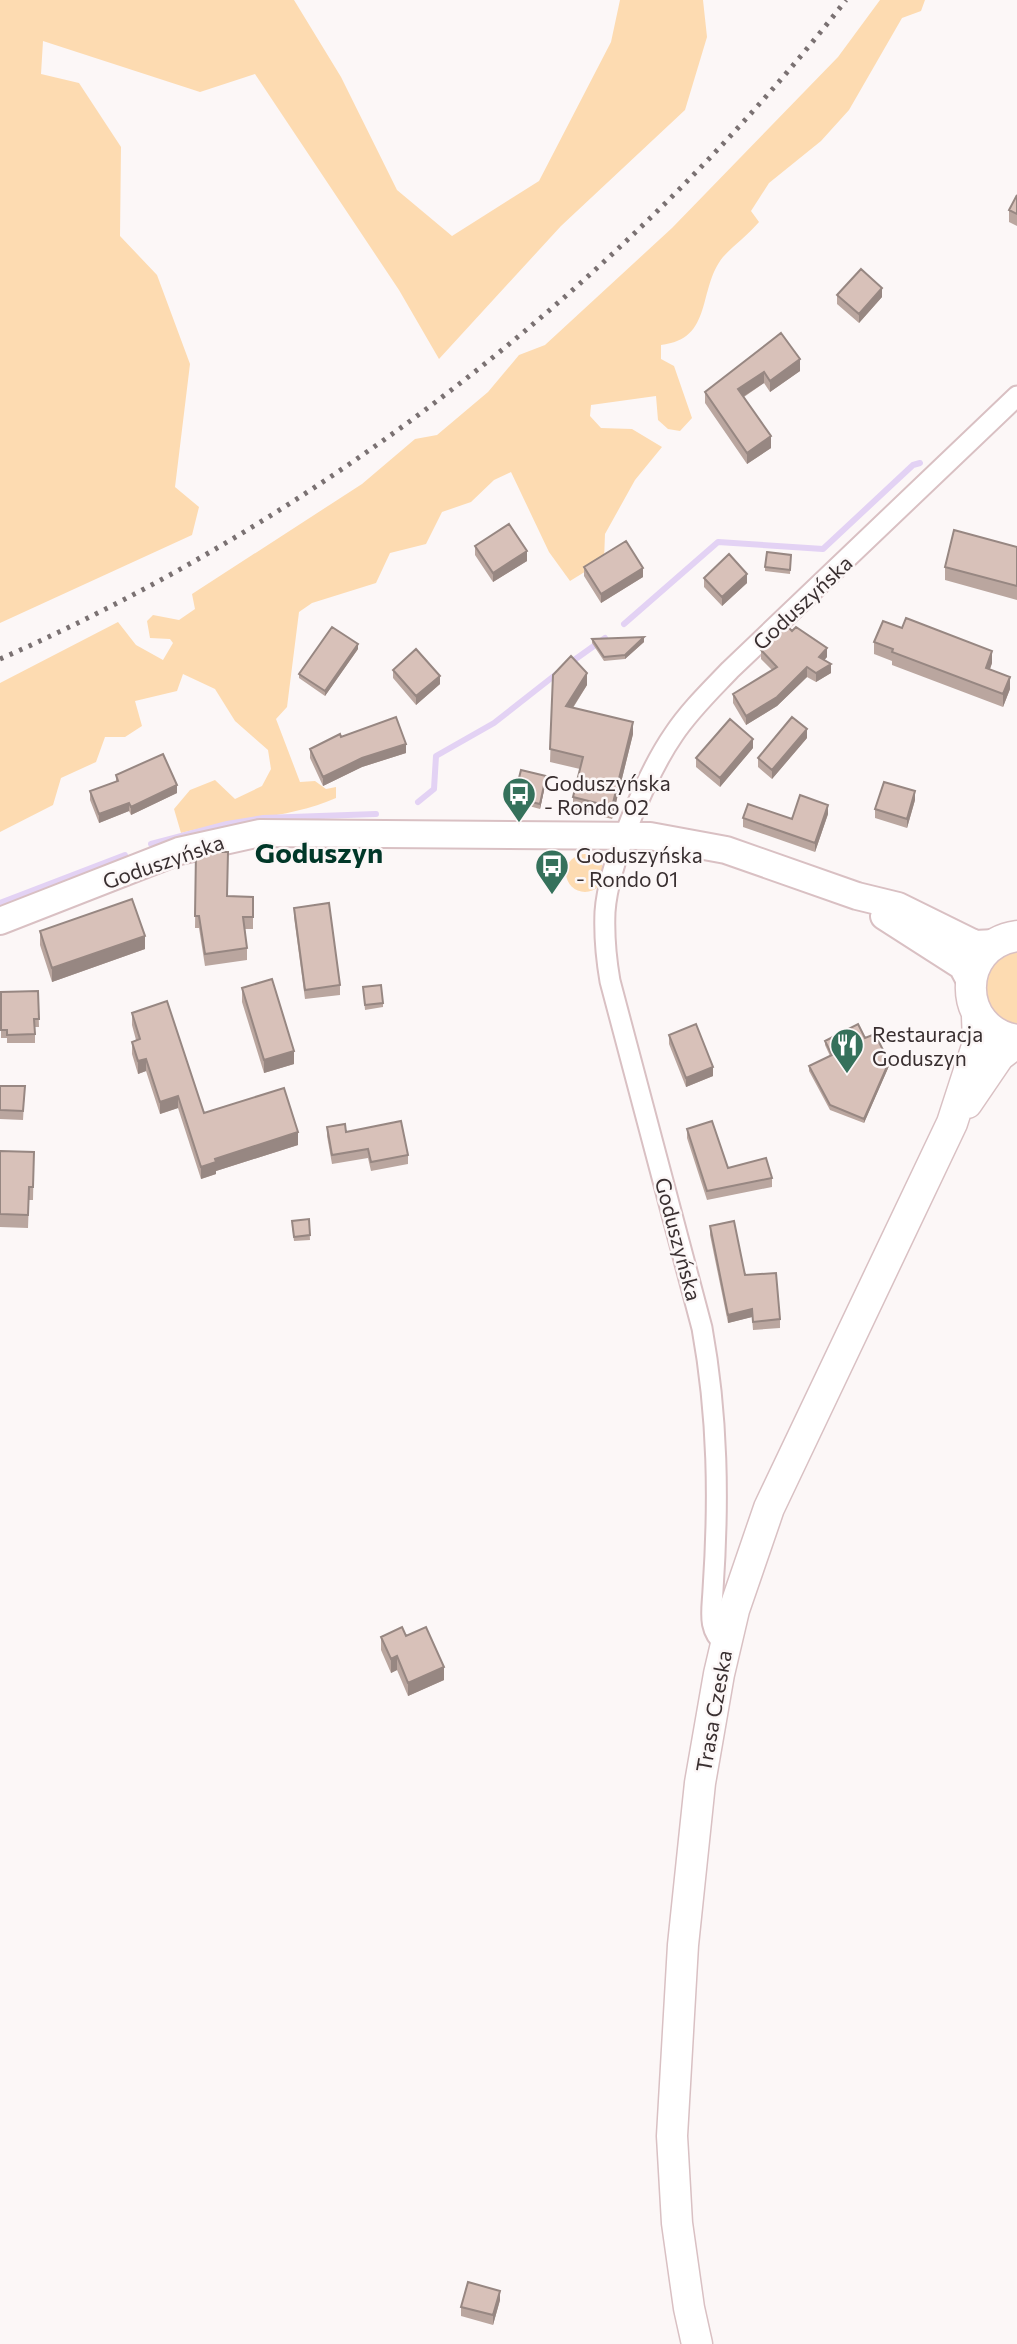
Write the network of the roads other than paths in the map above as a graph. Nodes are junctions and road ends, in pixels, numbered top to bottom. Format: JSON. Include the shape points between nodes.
{"nodes":[{"id":1,"x":1017,"y":396,"type":"edge"},
{"id":2,"x":627,"y":836,"type":"junction"},
{"id":3,"x":858,"y":895,"type":"junction"},
{"id":4,"x":0,"y":921,"type":"edge"},
{"id":5,"x":1006,"y":940,"type":"edge"},
{"id":6,"x":970,"y":981,"type":"junction"},
{"id":7,"x":977,"y":1016,"type":"junction"},
{"id":8,"x":1017,"y":1041,"type":"edge"},
{"id":9,"x":952,"y":1123,"type":"junction"},
{"id":10,"x":725,"y":1644,"type":"junction"},
{"id":11,"x":697,"y":2344,"type":"edge"}],
"edges":[{"from":1,"to":2,"type":"street","name":"Goduszyńska","via":[[691,712],[660,755]]},
{"from":2,"to":3,"type":"street","name":"Goduszyńska","via":[[700,843]]},
{"from":2,"to":4,"type":"street","name":"Goduszyńska","via":[[291,832],[239,836],[179,850]]},
{"from":2,"to":10,"type":"street","name":"Goduszyńska","via":[[607,896],[604,948],[702,1328],[717,1438],[718,1515],[711,1618],[716,1637]]},
{"from":3,"to":5,"type":"street","name":"Goduszyńska","via":[[898,906],[975,944]]},
{"from":3,"to":6,"type":"street","name":"Goduszyńska","via":[[962,966]]},
{"from":5,"to":6,"type":"main road","via":[[981,955]]},
{"from":6,"to":7,"type":"main road","name":"Trasa Czeska","via":[[970,999]]},
{"from":7,"to":8,"type":"main road","via":[[996,1034]]},
{"from":7,"to":9,"type":"main road","name":"Trasa Czeska","via":[[978,1043]]},
{"from":8,"to":9,"type":"main road","name":"Trasa Czeska","via":[[999,1056]]},
{"from":9,"to":10,"type":"main road","name":"Trasa Czeska","via":[[783,1474]]},
{"from":10,"to":11,"type":"main road","name":"Trasa Czeska","via":[[700,1783],[675,2058],[672,2136],[677,2223]]}]}
